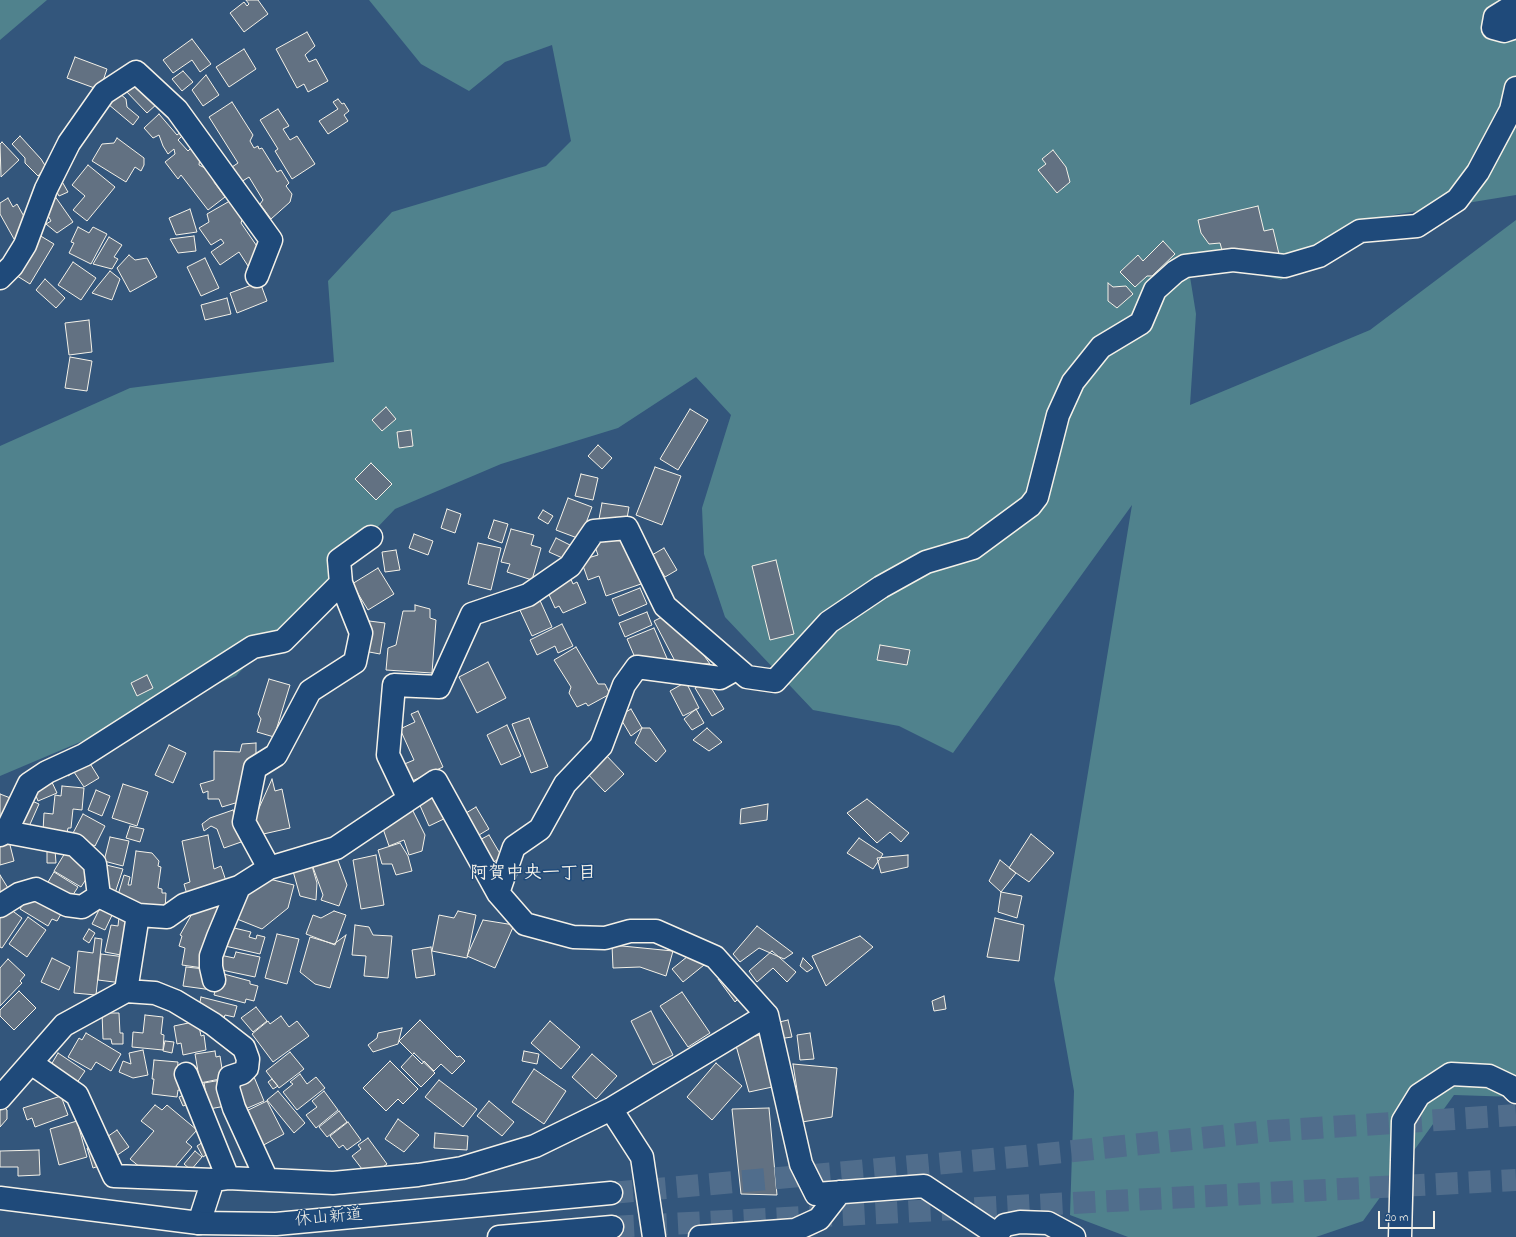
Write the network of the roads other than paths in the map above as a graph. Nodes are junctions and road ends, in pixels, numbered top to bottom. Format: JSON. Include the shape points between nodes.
{"nodes":[{"id":1,"x":1516,"y":4,"type":"edge"},
{"id":2,"x":1516,"y":27,"type":"edge"},
{"id":3,"x":1516,"y":88,"type":"edge"},
{"id":4,"x":257,"y":276,"type":"dead end"},
{"id":5,"x":0,"y":278,"type":"edge"},
{"id":6,"x":371,"y":537,"type":"dead end"},
{"id":7,"x":341,"y":583,"type":"junction"},
{"id":8,"x":736,"y":669,"type":"junction"},
{"id":9,"x":409,"y":799,"type":"junction"},
{"id":10,"x":3,"y":833,"type":"edge"},
{"id":11,"x":269,"y":868,"type":"junction"},
{"id":12,"x":239,"y":887,"type":"junction"},
{"id":13,"x":498,"y":893,"type":"junction"},
{"id":14,"x":99,"y":896,"type":"junction"},
{"id":15,"x":0,"y":906,"type":"edge"},
{"id":16,"x":138,"y":915,"type":"junction"},
{"id":17,"x":214,"y":980,"type":"dead end"},
{"id":18,"x":126,"y":991,"type":"junction"},
{"id":19,"x":767,"y":1015,"type":"junction"},
{"id":20,"x":31,"y":1063,"type":"junction"},
{"id":21,"x":186,"y":1074,"type":"dead end"},
{"id":22,"x":1516,"y":1092,"type":"edge"},
{"id":23,"x":0,"y":1098,"type":"edge"},
{"id":24,"x":611,"y":1109,"type":"junction"},
{"id":25,"x":221,"y":1179,"type":"junction"},
{"id":26,"x":266,"y":1180,"type":"junction"},
{"id":27,"x":840,"y":1192,"type":"junction"},
{"id":28,"x":611,"y":1193,"type":"tunnel mouth"},
{"id":29,"x":0,"y":1198,"type":"edge"},
{"id":30,"x":199,"y":1223,"type":"junction"},
{"id":31,"x":612,"y":1227,"type":"tunnel mouth"},
{"id":32,"x":995,"y":1236,"type":"edge"},
{"id":33,"x":498,"y":1237,"type":"edge"},
{"id":34,"x":654,"y":1237,"type":"edge"},
{"id":35,"x":700,"y":1237,"type":"edge"},
{"id":36,"x":1074,"y":1237,"type":"edge"},
{"id":37,"x":1400,"y":1237,"type":"edge"}],
"edges":[{"from":1,"to":2,"type":"main road","via":[[1495,17],[1493,28],[1504,31]]},
{"from":3,"to":8,"type":"main road","via":[[1511,110],[1478,172],[1457,200],[1417,226],[1360,231],[1318,256],[1285,266],[1233,260],[1185,266],[1175,272],[1155,290],[1141,323],[1101,347],[1073,382],[1058,415],[1037,497],[1030,506],[973,548],[926,562],[881,586],[829,622],[775,681],[746,677]]},
{"from":4,"to":5,"type":"main road","via":[[271,240],[178,110],[136,72],[104,93],[69,143],[46,189],[25,244],[12,266]]},
{"from":6,"to":7,"type":"main road","via":[[339,560]]},
{"from":7,"to":10,"type":"main road","via":[[283,641],[253,647],[84,754],[29,784]]},
{"from":7,"to":11,"type":"main road","via":[[360,633],[355,662],[310,691],[276,755],[255,768],[244,822]]},
{"from":8,"to":9,"type":"main road","via":[[665,606],[627,528],[594,531],[570,566],[528,595],[472,614],[439,687],[394,685],[388,755]]},
{"from":8,"to":13,"type":"main road","via":[[720,678],[637,667],[624,685],[601,746],[565,784],[540,829],[514,847]]},
{"from":9,"to":11,"type":"main road","via":[[336,848]]},
{"from":9,"to":13,"type":"main road","via":[[436,781]]},
{"from":10,"to":14,"type":"main road","via":[[75,845],[94,864]]},
{"from":11,"to":12,"type":"main road"},
{"from":12,"to":16,"type":"main road","via":[[184,905],[167,917]]},
{"from":12,"to":17,"type":"main road","via":[[211,956]]},
{"from":13,"to":19,"type":"main road","via":[[525,924],[573,937],[605,938],[630,931],[656,931],[716,957]]},
{"from":14,"to":15,"type":"main road","via":[[82,907],[67,905],[36,889],[19,894]]},
{"from":14,"to":16,"type":"main road"},
{"from":16,"to":18,"type":"main road"},
{"from":18,"to":20,"type":"main road","via":[[64,1025]]},
{"from":18,"to":26,"type":"main road","via":[[155,993],[175,1002],[212,1024],[244,1048],[248,1059],[246,1068],[242,1073],[230,1077],[228,1088],[234,1108]]},
{"from":19,"to":24,"type":"main road"},
{"from":19,"to":27,"type":"main road","via":[[801,1164],[816,1194]]},
{"from":20,"to":23,"type":"main road"},
{"from":20,"to":25,"type":"main road","via":[[77,1095],[114,1176]]},
{"from":21,"to":25,"type":"main road"},
{"from":22,"to":37,"type":"main road","via":[[1510,1086],[1489,1076],[1451,1074],[1419,1094],[1403,1121]]},
{"from":24,"to":26,"type":"main road","via":[[535,1146],[462,1168],[333,1184]]},
{"from":24,"to":34,"type":"main road","via":[[642,1157]]},
{"from":25,"to":26,"type":"main road"},
{"from":25,"to":30,"type":"main road"},
{"from":27,"to":32,"type":"main road","via":[[924,1186]]},
{"from":27,"to":35,"type":"main road","via":[[819,1219],[795,1230]]},
{"from":28,"to":30,"type":"main road","name":"休山新道","via":[[276,1224]]},
{"from":29,"to":30,"type":"main road","name":"休山新道"},
{"from":31,"to":33,"type":"main road"},
{"from":32,"to":36,"type":"main road","via":[[1005,1225],[1020,1222],[1048,1223]]}]}
